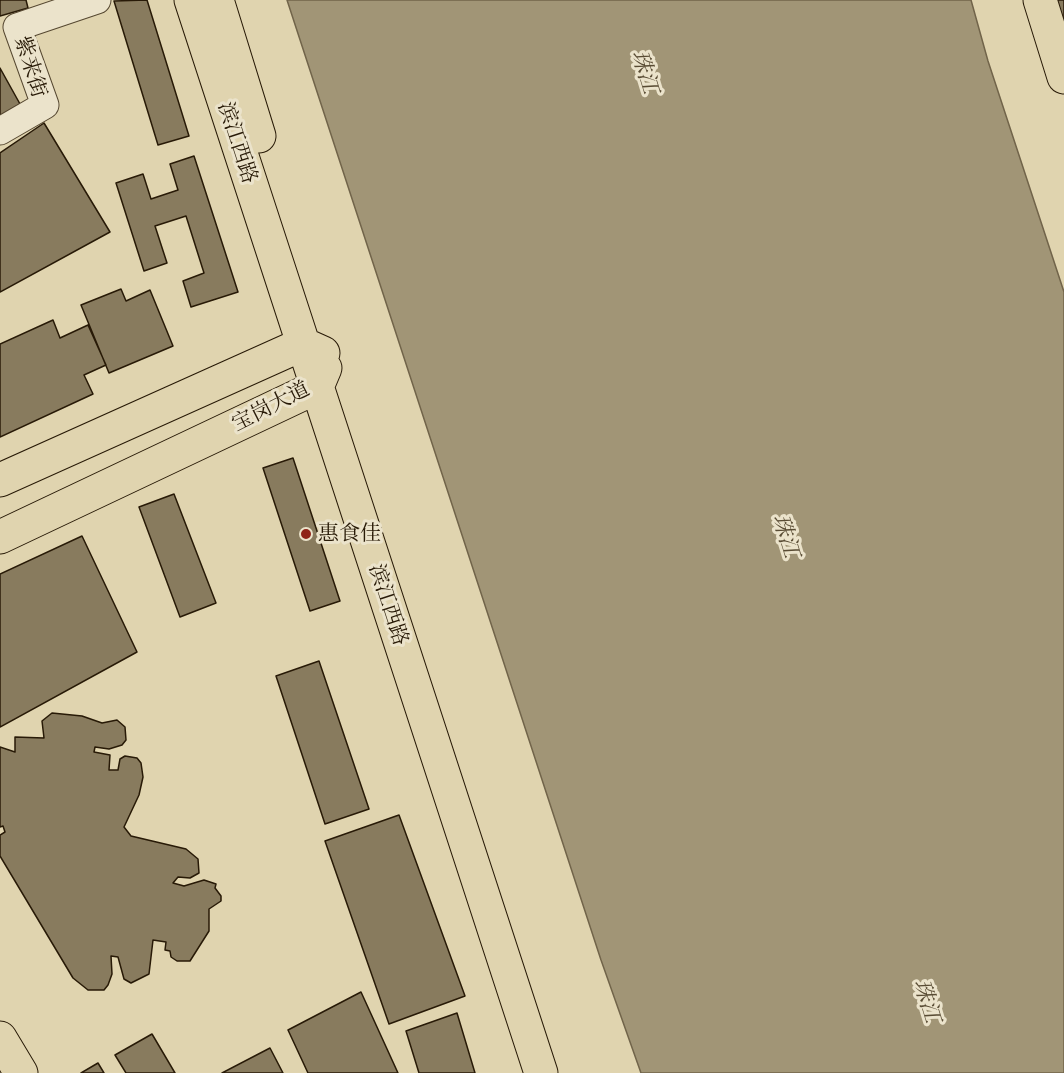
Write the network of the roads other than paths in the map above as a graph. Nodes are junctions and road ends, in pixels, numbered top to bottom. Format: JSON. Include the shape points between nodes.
{"nodes":[{"id":1,"x":97,"y":0,"type":"edge"},
{"id":2,"x":191,"y":0,"type":"edge"},
{"id":3,"x":217,"y":0,"type":"edge"},
{"id":4,"x":1040,"y":0,"type":"edge"},
{"id":5,"x":1064,"y":77,"type":"edge"},
{"id":6,"x":0,"y":131,"type":"edge"},
{"id":7,"x":317,"y":350,"type":"junction"},
{"id":8,"x":317,"y":387,"type":"junction"},
{"id":9,"x":0,"y":480,"type":"edge"},
{"id":10,"x":0,"y":537,"type":"edge"},
{"id":11,"x":0,"y":1038,"type":"edge"},
{"id":12,"x":21,"y":1073,"type":"edge"},
{"id":13,"x":541,"y":1073,"type":"edge"},
{"id":14,"x":565,"y":1073,"type":"edge"}],
"edges":[{"from":1,"to":6,"type":"lane","name":"紫来街","via":[[17,27],[45,105]]},
{"from":2,"to":7,"type":"main road","name":"滨江西路"},
{"from":3,"to":7,"type":"main road","name":"滨江西路"},
{"from":4,"to":5,"type":"main road"},
{"from":7,"to":8,"type":"main road","name":"宝岗大道"},
{"from":7,"to":9,"type":"main road","name":"宝岗大道"},
{"from":7,"to":14,"type":"main road","name":"滨江西路"},
{"from":8,"to":10,"type":"main road","name":"宝岗大道"},
{"from":8,"to":13,"type":"main road","name":"滨江西路"},
{"from":11,"to":12,"type":"main road"}]}
